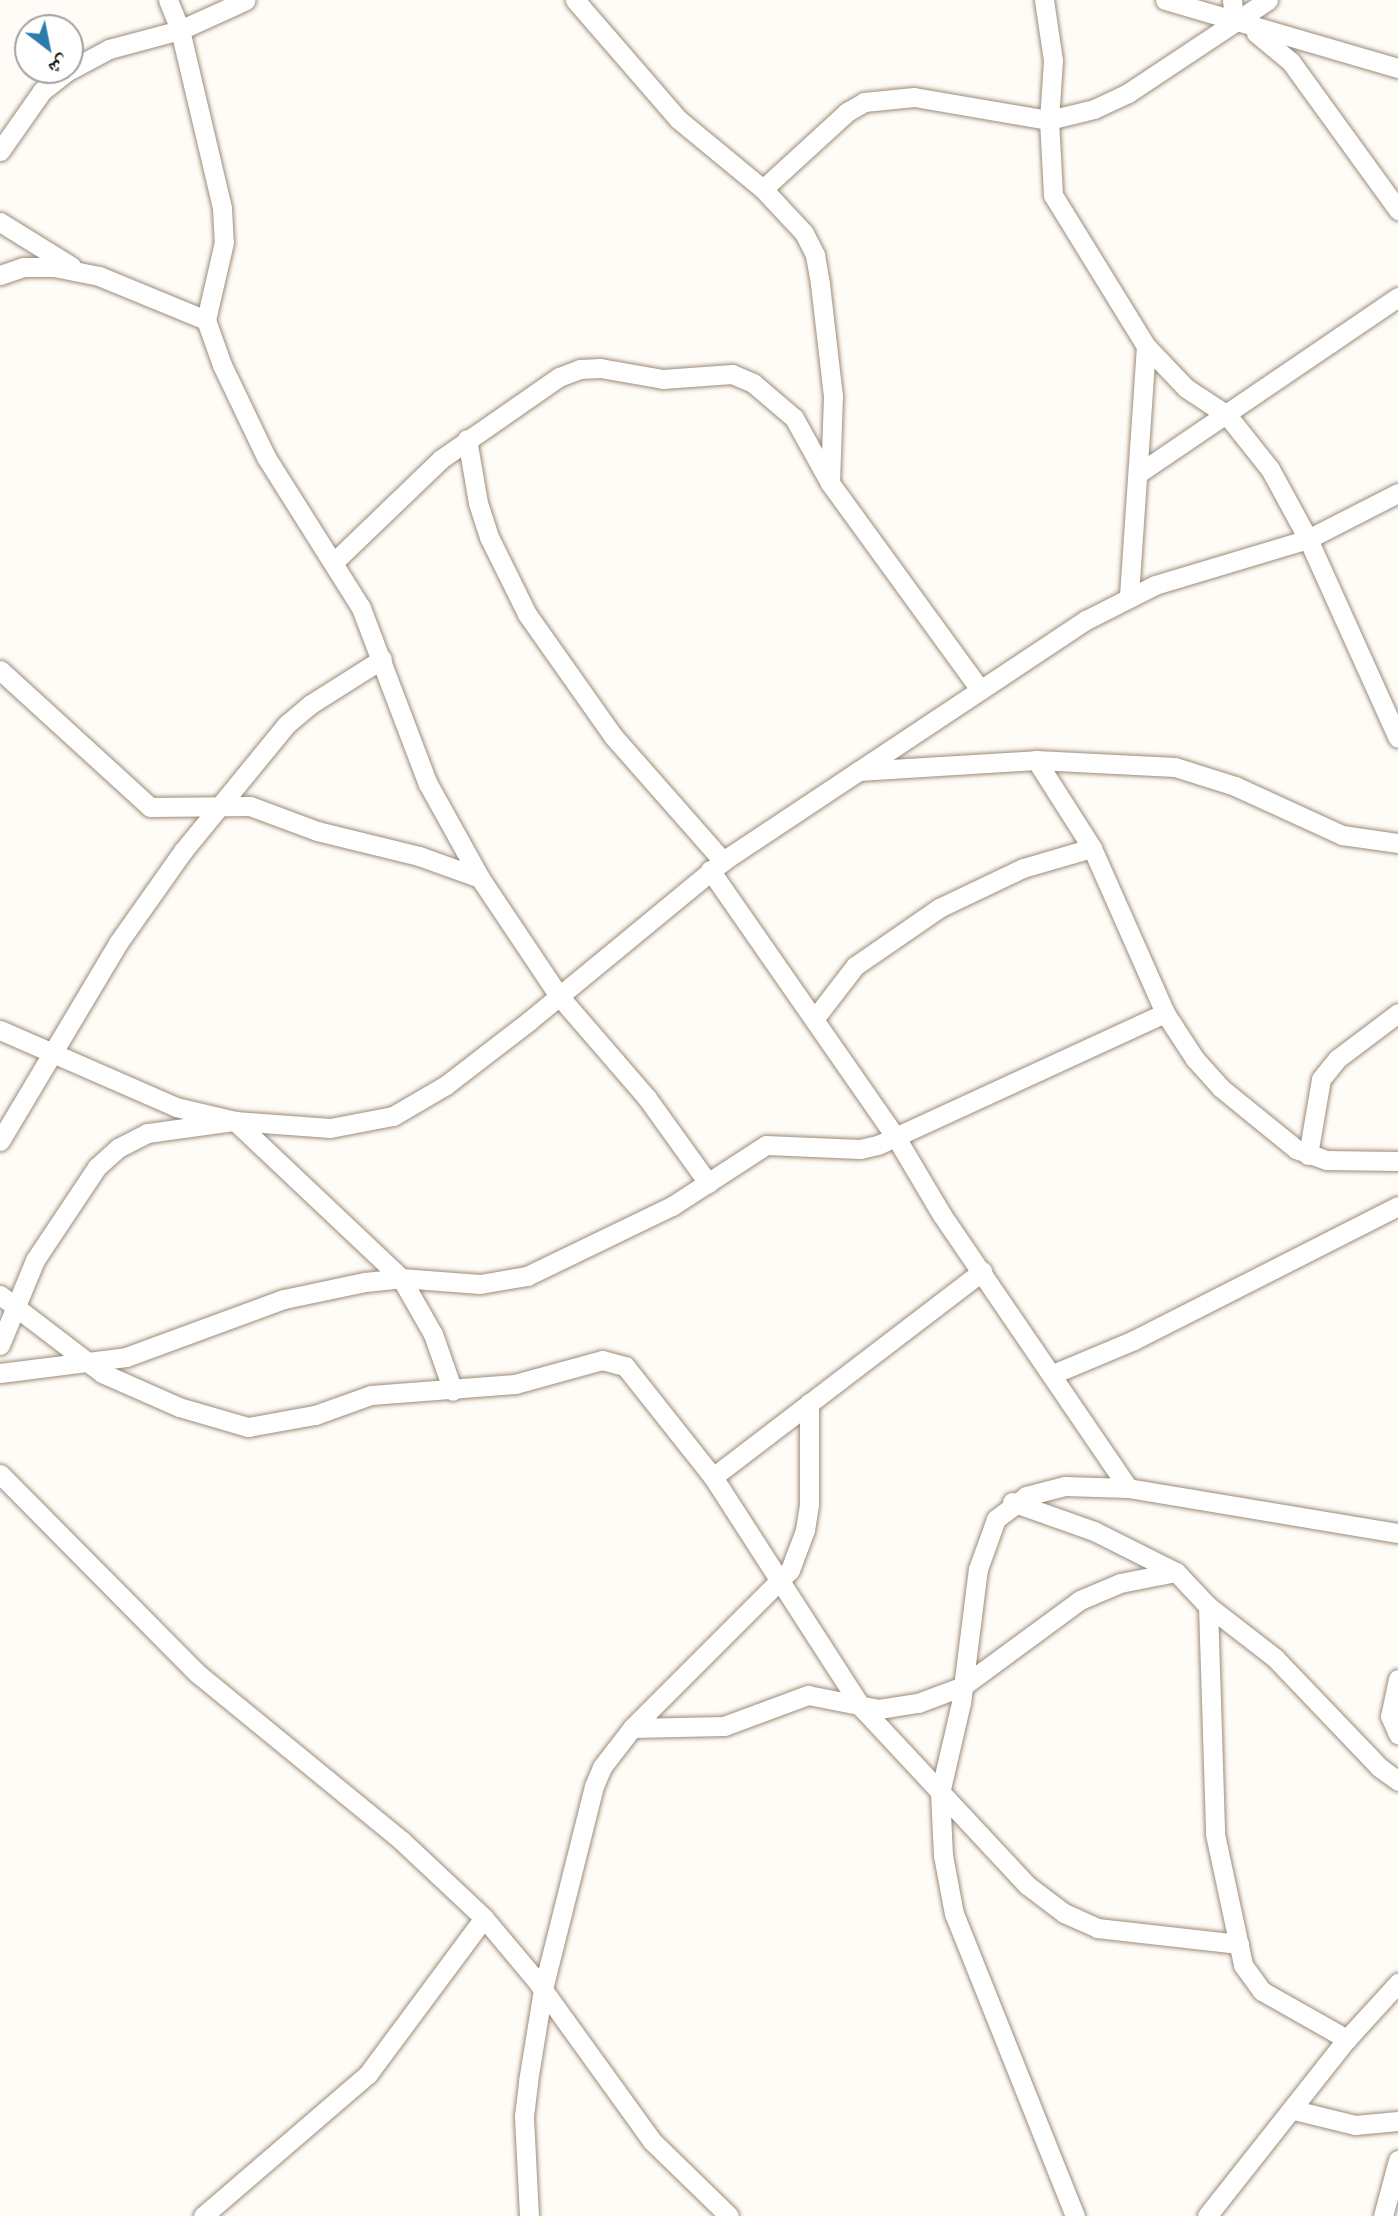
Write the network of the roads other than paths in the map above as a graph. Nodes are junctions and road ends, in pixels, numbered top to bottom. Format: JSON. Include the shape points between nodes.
{"nodes":[{"id":1,"x":168,"y":0,"type":"edge"},
{"id":2,"x":246,"y":0,"type":"edge"},
{"id":3,"x":575,"y":0,"type":"edge"},
{"id":4,"x":1044,"y":0,"type":"edge"},
{"id":5,"x":1166,"y":0,"type":"edge"},
{"id":6,"x":1232,"y":0,"type":"edge"},
{"id":7,"x":1268,"y":0,"type":"edge"},
{"id":8,"x":1241,"y":24,"type":"junction"},
{"id":9,"x":180,"y":30,"type":"junction"},
{"id":10,"x":84,"y":63,"type":"edge"},
{"id":11,"x":1398,"y":68,"type":"edge"},
{"id":12,"x":52,"y":84,"type":"edge"},
{"id":13,"x":1049,"y":120,"type":"junction"},
{"id":14,"x":0,"y":151,"type":"edge"},
{"id":15,"x":763,"y":189,"type":"junction"},
{"id":16,"x":1398,"y":210,"type":"edge"},
{"id":17,"x":0,"y":222,"type":"edge"},
{"id":18,"x":81,"y":272,"type":"junction"},
{"id":19,"x":0,"y":275,"type":"edge"},
{"id":20,"x":1398,"y":297,"type":"edge"},
{"id":21,"x":206,"y":320,"type":"junction"},
{"id":22,"x":1146,"y":346,"type":"junction"},
{"id":23,"x":1227,"y":415,"type":"junction"},
{"id":24,"x":467,"y":439,"type":"junction"},
{"id":25,"x":1139,"y":473,"type":"junction"},
{"id":26,"x":830,"y":483,"type":"junction"},
{"id":27,"x":1398,"y":493,"type":"edge"},
{"id":28,"x":1308,"y":539,"type":"junction"},
{"id":29,"x":335,"y":561,"type":"junction"},
{"id":30,"x":1129,"y":597,"type":"junction"},
{"id":31,"x":383,"y":659,"type":"junction"},
{"id":32,"x":0,"y":670,"type":"edge"},
{"id":33,"x":979,"y":688,"type":"junction"},
{"id":34,"x":1398,"y":738,"type":"edge"},
{"id":35,"x":1036,"y":760,"type":"junction"},
{"id":36,"x":858,"y":771,"type":"junction"},
{"id":37,"x":225,"y":803,"type":"junction"},
{"id":38,"x":1398,"y":843,"type":"edge"},
{"id":39,"x":1092,"y":848,"type":"junction"},
{"id":40,"x":717,"y":866,"type":"junction"},
{"id":41,"x":480,"y":878,"type":"junction"},
{"id":42,"x":559,"y":996,"type":"junction"},
{"id":43,"x":1165,"y":1013,"type":"junction"},
{"id":44,"x":1398,"y":1013,"type":"edge"},
{"id":45,"x":816,"y":1018,"type":"junction"},
{"id":46,"x":0,"y":1030,"type":"edge"},
{"id":47,"x":50,"y":1055,"type":"junction"},
{"id":48,"x":235,"y":1121,"type":"junction"},
{"id":49,"x":897,"y":1139,"type":"junction"},
{"id":50,"x":0,"y":1141,"type":"edge"},
{"id":51,"x":1308,"y":1155,"type":"junction"},
{"id":52,"x":1398,"y":1161,"type":"edge"},
{"id":53,"x":708,"y":1184,"type":"junction"},
{"id":54,"x":1398,"y":1206,"type":"edge"},
{"id":55,"x":982,"y":1271,"type":"junction"},
{"id":56,"x":401,"y":1278,"type":"junction"},
{"id":57,"x":8,"y":1301,"type":"edge"},
{"id":58,"x":0,"y":1345,"type":"edge"},
{"id":59,"x":87,"y":1364,"type":"junction"},
{"id":60,"x":0,"y":1373,"type":"edge"},
{"id":61,"x":1053,"y":1374,"type":"junction"},
{"id":62,"x":453,"y":1391,"type":"junction"},
{"id":63,"x":809,"y":1403,"type":"junction"},
{"id":64,"x":0,"y":1474,"type":"edge"},
{"id":65,"x":713,"y":1477,"type":"junction"},
{"id":66,"x":1128,"y":1488,"type":"junction"},
{"id":67,"x":1012,"y":1503,"type":"junction"},
{"id":68,"x":1398,"y":1533,"type":"edge"},
{"id":69,"x":1176,"y":1572,"type":"junction"},
{"id":70,"x":780,"y":1584,"type":"junction"},
{"id":71,"x":1208,"y":1606,"type":"junction"},
{"id":72,"x":1398,"y":1679,"type":"edge"},
{"id":73,"x":963,"y":1686,"type":"junction"},
{"id":74,"x":862,"y":1708,"type":"junction"},
{"id":75,"x":632,"y":1728,"type":"junction"},
{"id":76,"x":1398,"y":1734,"type":"edge"},
{"id":77,"x":1398,"y":1781,"type":"edge"},
{"id":78,"x":940,"y":1793,"type":"junction"},
{"id":79,"x":484,"y":1917,"type":"junction"},
{"id":80,"x":1239,"y":1944,"type":"junction"},
{"id":81,"x":1398,"y":1983,"type":"edge"},
{"id":82,"x":543,"y":1989,"type":"junction"},
{"id":83,"x":1347,"y":2039,"type":"junction"},
{"id":84,"x":1294,"y":2110,"type":"junction"},
{"id":85,"x":1398,"y":2121,"type":"edge"},
{"id":86,"x":1398,"y":2160,"type":"edge"},
{"id":87,"x":203,"y":2216,"type":"edge"},
{"id":88,"x":529,"y":2216,"type":"edge"},
{"id":89,"x":729,"y":2216,"type":"edge"},
{"id":90,"x":1075,"y":2216,"type":"edge"},
{"id":91,"x":1206,"y":2216,"type":"edge"},
{"id":92,"x":1383,"y":2216,"type":"edge"}],
"edges":[{"from":1,"to":9,"type":"street"},
{"from":2,"to":9,"type":"street"},
{"from":3,"to":15,"type":"street","via":[[678,119]]},
{"from":4,"to":13,"type":"street","via":[[1053,60]]},
{"from":5,"to":8,"type":"street"},
{"from":6,"to":8,"type":"street"},
{"from":7,"to":8,"type":"street"},
{"from":8,"to":11,"type":"street"},
{"from":8,"to":13,"type":"street","via":[[1128,93]]},
{"from":8,"to":16,"type":"street","via":[[1291,62]]},
{"from":9,"to":10,"type":"street","via":[[128,42]]},
{"from":9,"to":21,"type":"street","via":[[222,208],[224,242]]},
{"from":12,"to":14,"type":"street"},
{"from":13,"to":15,"type":"street","via":[[914,97],[864,102],[833,124]]},
{"from":13,"to":22,"type":"street","via":[[1050,176],[1059,210]]},
{"from":15,"to":26,"type":"street","via":[[804,233],[815,255],[833,397]]},
{"from":17,"to":18,"type":"street"},
{"from":18,"to":19,"type":"street","via":[[23,267]]},
{"from":18,"to":21,"type":"street","via":[[126,284]]},
{"from":20,"to":23,"type":"street"},
{"from":21,"to":29,"type":"street","via":[[266,457]]},
{"from":22,"to":23,"type":"street","via":[[1186,388]]},
{"from":22,"to":25,"type":"street"},
{"from":23,"to":25,"type":"street"},
{"from":23,"to":28,"type":"street","via":[[1270,469]]},
{"from":24,"to":26,"type":"street","via":[[540,388],[580,369],[663,379],[732,374],[753,383],[794,418]]},
{"from":24,"to":29,"type":"street"},
{"from":24,"to":40,"type":"street","via":[[489,537],[527,614],[613,736]]},
{"from":25,"to":30,"type":"street"},
{"from":26,"to":33,"type":"street"},
{"from":27,"to":28,"type":"street"},
{"from":28,"to":30,"type":"street","via":[[1194,571]]},
{"from":28,"to":34,"type":"street"},
{"from":29,"to":31,"type":"street"},
{"from":30,"to":33,"type":"street"},
{"from":31,"to":37,"type":"street","via":[[287,724]]},
{"from":31,"to":41,"type":"street","via":[[428,785]]},
{"from":32,"to":37,"type":"street","via":[[150,807]]},
{"from":33,"to":36,"type":"street"},
{"from":35,"to":36,"type":"street"},
{"from":35,"to":38,"type":"street","via":[[1121,762],[1202,773],[1329,831]]},
{"from":35,"to":39,"type":"street"},
{"from":36,"to":40,"type":"street"},
{"from":37,"to":41,"type":"street","via":[[250,806],[317,831],[419,856]]},
{"from":37,"to":47,"type":"street","via":[[183,851],[125,933]]},
{"from":39,"to":43,"type":"street"},
{"from":39,"to":45,"type":"street","via":[[1023,868],[939,908],[855,966]]},
{"from":40,"to":42,"type":"street"},
{"from":40,"to":45,"type":"street"},
{"from":41,"to":42,"type":"street"},
{"from":42,"to":48,"type":"street","via":[[446,1085],[393,1116],[330,1128]]},
{"from":42,"to":53,"type":"street","via":[[653,1107]]},
{"from":43,"to":49,"type":"street"},
{"from":43,"to":51,"type":"street","via":[[1221,1088],[1270,1132]]},
{"from":44,"to":51,"type":"street","via":[[1337,1059],[1321,1079]]},
{"from":45,"to":49,"type":"street"},
{"from":46,"to":47,"type":"street"},
{"from":47,"to":48,"type":"street","via":[[176,1107]]},
{"from":47,"to":50,"type":"street"},
{"from":48,"to":56,"type":"street"},
{"from":48,"to":57,"type":"street","via":[[147,1133],[118,1148],[67,1206]]},
{"from":49,"to":53,"type":"street","via":[[860,1149],[773,1143]]},
{"from":49,"to":55,"type":"street"},
{"from":51,"to":52,"type":"street","via":[[1353,1163]]},
{"from":53,"to":56,"type":"street","via":[[652,1217],[527,1276],[480,1284]]},
{"from":54,"to":61,"type":"street","via":[[1133,1340]]},
{"from":55,"to":61,"type":"street"},
{"from":55,"to":63,"type":"street"},
{"from":56,"to":59,"type":"street","via":[[285,1299],[126,1357]]},
{"from":56,"to":62,"type":"street","via":[[433,1334]]},
{"from":57,"to":58,"type":"street"},
{"from":57,"to":59,"type":"street"},
{"from":59,"to":60,"type":"street"},
{"from":59,"to":62,"type":"street","via":[[178,1407],[248,1427],[315,1415],[371,1395]]},
{"from":61,"to":66,"type":"street"},
{"from":62,"to":65,"type":"street","via":[[514,1384],[612,1360],[631,1372]]},
{"from":63,"to":65,"type":"street"},
{"from":63,"to":70,"type":"street","via":[[811,1471],[805,1530]]},
{"from":64,"to":79,"type":"street","via":[[197,1673],[401,1840]]},
{"from":65,"to":70,"type":"street"},
{"from":66,"to":67,"type":"street","via":[[1065,1486],[1042,1489]]},
{"from":66,"to":68,"type":"street"},
{"from":67,"to":69,"type":"street","via":[[1094,1531]]},
{"from":67,"to":73,"type":"street","via":[[996,1519],[978,1569]]},
{"from":69,"to":71,"type":"street"},
{"from":69,"to":73,"type":"street","via":[[1120,1583],[1080,1600]]},
{"from":70,"to":74,"type":"street"},
{"from":70,"to":75,"type":"street"},
{"from":71,"to":77,"type":"street","via":[[1275,1658],[1379,1767]]},
{"from":71,"to":80,"type":"street","via":[[1215,1834]]},
{"from":72,"to":76,"type":"street","via":[[1390,1716]]},
{"from":73,"to":74,"type":"street","via":[[901,1707]]},
{"from":73,"to":78,"type":"street"},
{"from":74,"to":75,"type":"street","via":[[828,1696],[808,1695],[724,1726]]},
{"from":74,"to":78,"type":"street"},
{"from":75,"to":82,"type":"street","via":[[602,1767],[594,1786]]},
{"from":78,"to":80,"type":"street","via":[[1027,1885],[1078,1920],[1122,1933]]},
{"from":78,"to":90,"type":"street","via":[[943,1855],[954,1914]]},
{"from":79,"to":82,"type":"street"},
{"from":79,"to":87,"type":"street","via":[[368,2074]]},
{"from":80,"to":83,"type":"street","via":[[1243,1965],[1262,1991]]},
{"from":81,"to":83,"type":"street"},
{"from":82,"to":88,"type":"street","via":[[524,2116]]},
{"from":82,"to":89,"type":"street","via":[[652,2141]]},
{"from":83,"to":84,"type":"street"},
{"from":84,"to":85,"type":"street","via":[[1356,2125]]},
{"from":84,"to":91,"type":"street"},
{"from":86,"to":92,"type":"street"}]}
